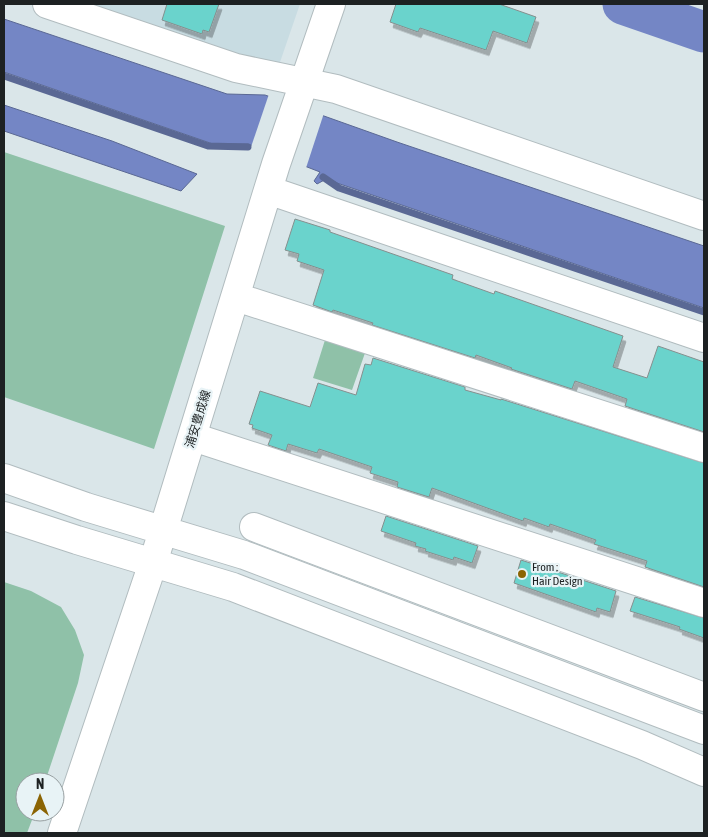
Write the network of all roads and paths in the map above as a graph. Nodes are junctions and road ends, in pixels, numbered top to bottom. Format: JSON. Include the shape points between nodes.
{"nodes":[{"id":1,"x":47,"y":4,"type":"edge"},
{"id":2,"x":331,"y":4,"type":"edge"},
{"id":3,"x":301,"y":92,"type":"junction"},
{"id":4,"x":268,"y":190,"type":"junction"},
{"id":5,"x":704,"y":216,"type":"edge"},
{"id":6,"x":236,"y":297,"type":"junction"},
{"id":7,"x":704,"y":338,"type":"edge"},
{"id":8,"x":193,"y":437,"type":"junction"},
{"id":9,"x":704,"y":448,"type":"edge"},
{"id":10,"x":4,"y":478,"type":"edge"},
{"id":11,"x":4,"y":516,"type":"edge"},
{"id":12,"x":254,"y":527,"type":"dead end"},
{"id":13,"x":163,"y":530,"type":"junction"},
{"id":14,"x":339,"y":560,"type":"junction"},
{"id":15,"x":153,"y":563,"type":"junction"},
{"id":16,"x":329,"y":587,"type":"junction"},
{"id":17,"x":704,"y":603,"type":"edge"},
{"id":18,"x":704,"y":697,"type":"edge"},
{"id":19,"x":704,"y":730,"type":"edge"},
{"id":20,"x":704,"y":772,"type":"edge"},
{"id":21,"x":62,"y":833,"type":"edge"}],
"edges":[{"from":1,"to":3,"type":"street"},
{"from":2,"to":3,"type":"street","name":"浦安豊成線"},
{"from":3,"to":4,"type":"street","name":"浦安豊成線"},
{"from":3,"to":5,"type":"street","via":[[336,89]]},
{"from":4,"to":6,"type":"street","name":"浦安豊成線"},
{"from":4,"to":7,"type":"street"},
{"from":6,"to":8,"type":"street","name":"浦安豊成線"},
{"from":6,"to":9,"type":"street"},
{"from":8,"to":13,"type":"street","name":"浦安豊成線"},
{"from":8,"to":17,"type":"street"},
{"from":10,"to":13,"type":"street"},
{"from":11,"to":15,"type":"street"},
{"from":12,"to":14,"type":"street"},
{"from":13,"to":15,"type":"street","name":"浦安豊成線"},
{"from":13,"to":16,"type":"street","via":[[244,555]]},
{"from":14,"to":16,"type":"street"},
{"from":14,"to":18,"type":"street"},
{"from":15,"to":20,"type":"street","via":[[233,587]]},
{"from":15,"to":21,"type":"street","name":"浦安豊成線"},
{"from":16,"to":19,"type":"street"}]}
